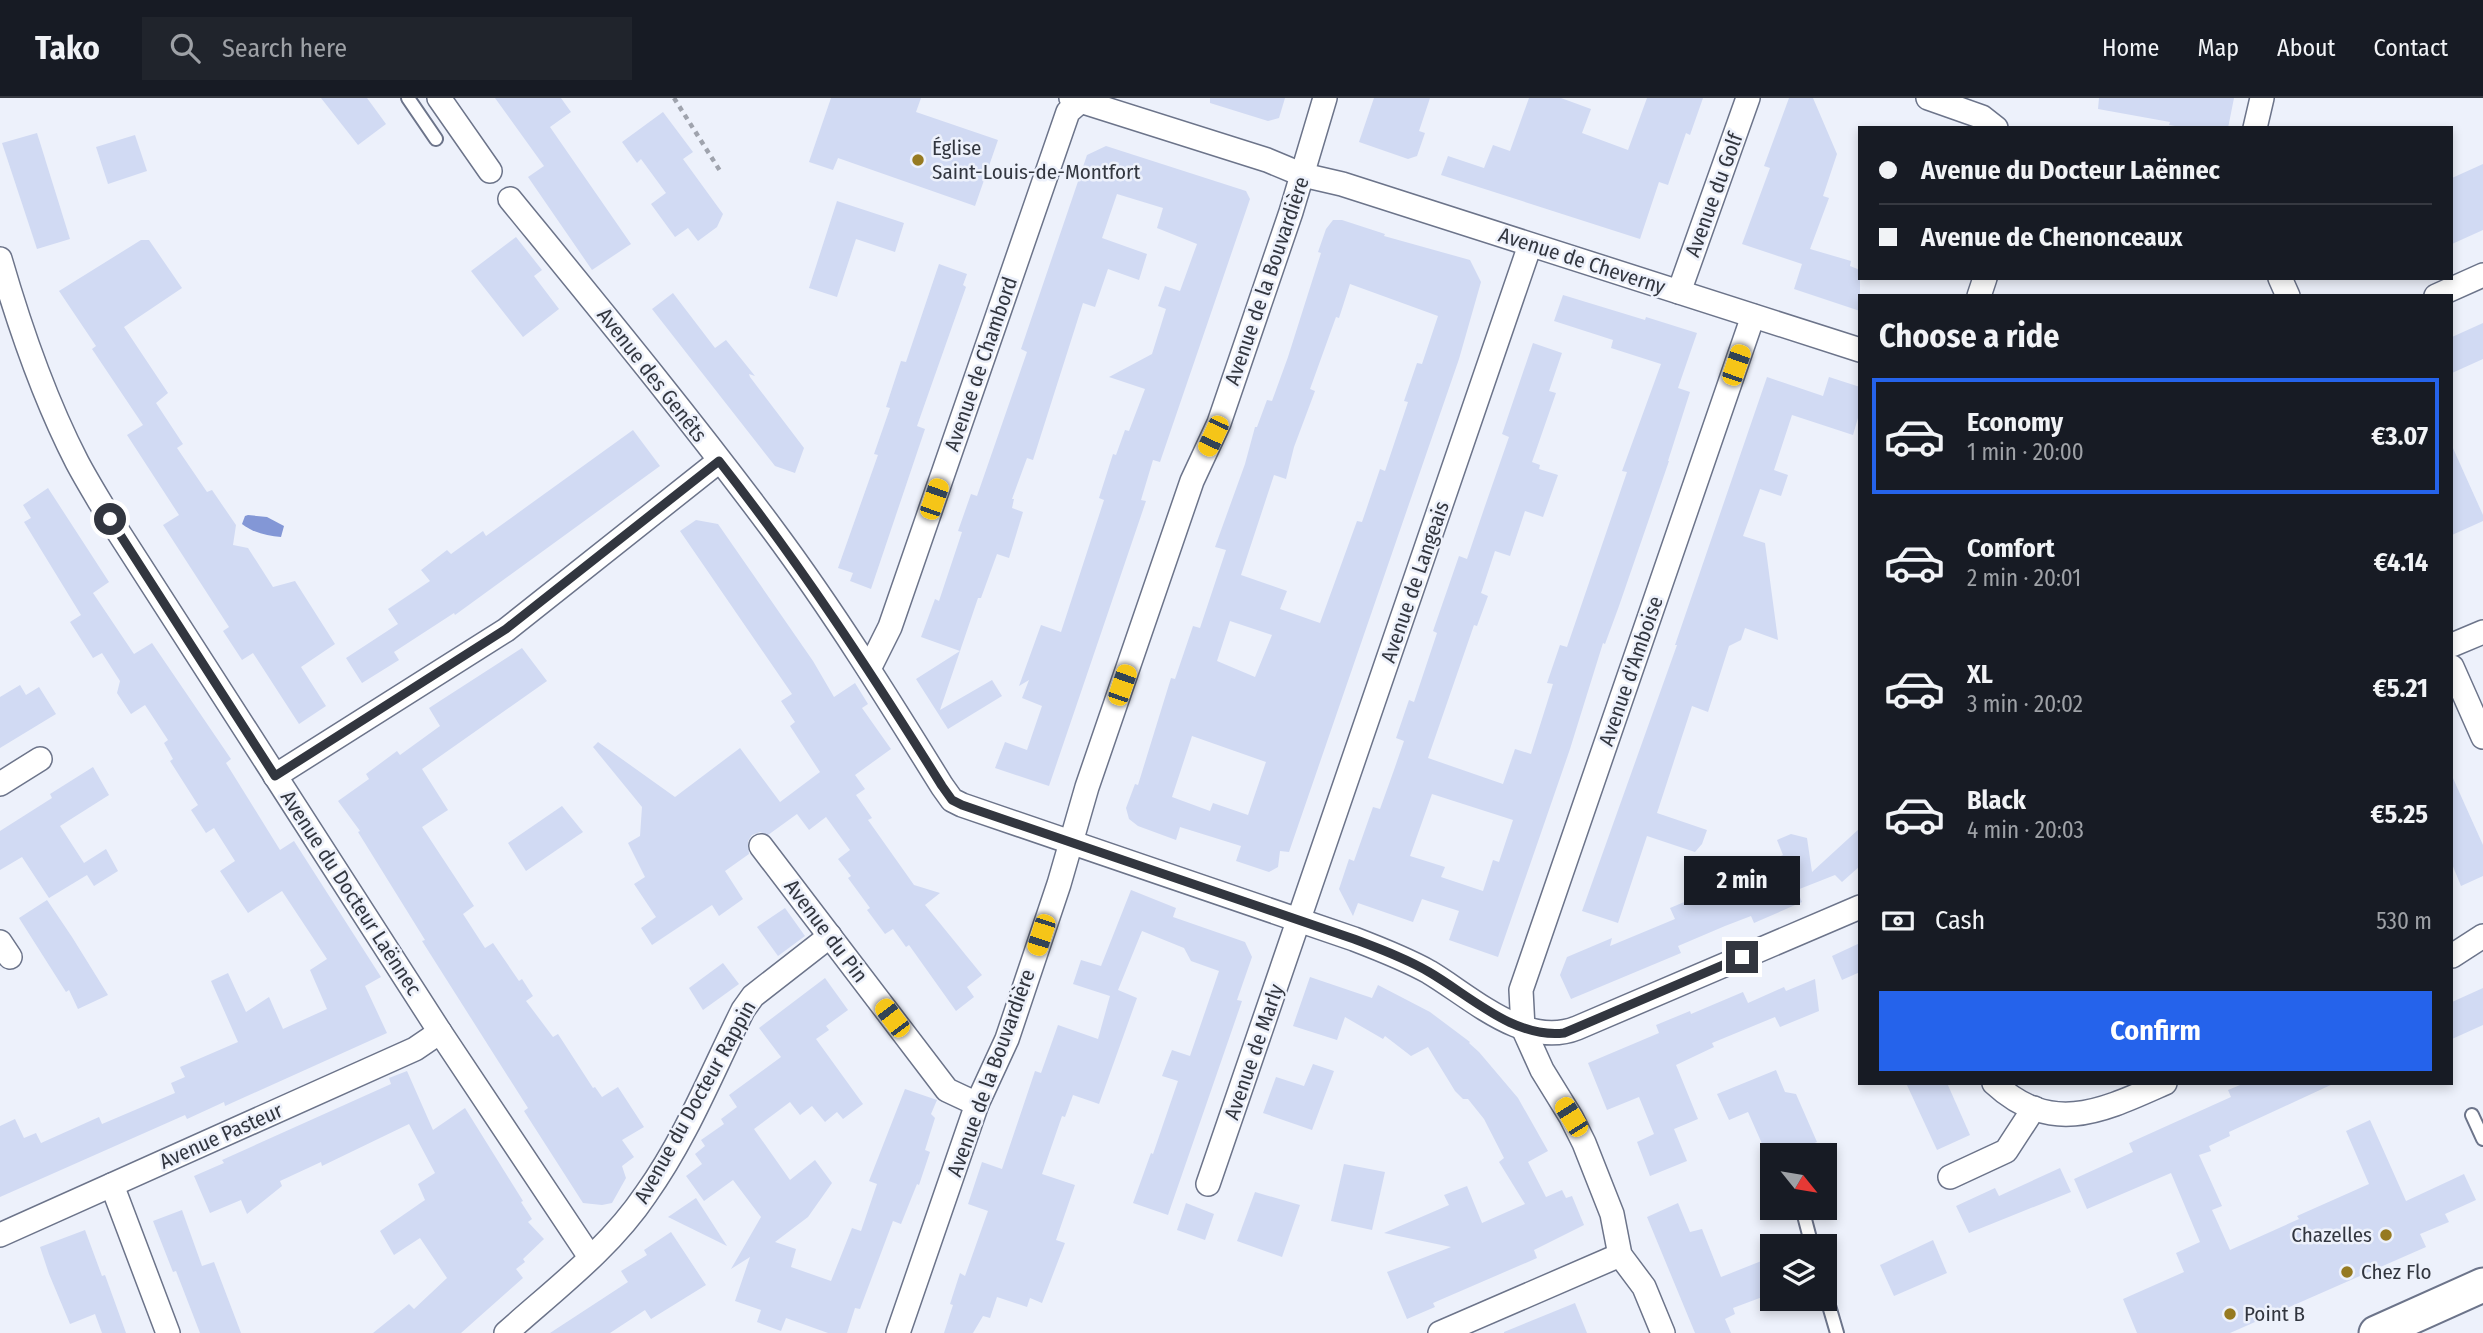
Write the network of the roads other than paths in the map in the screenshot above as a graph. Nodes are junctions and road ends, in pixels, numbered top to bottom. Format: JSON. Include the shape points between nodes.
{"nodes":[{"id":1,"x":408,"y":98,"type":"edge"},
{"id":2,"x":439,"y":98,"type":"edge"},
{"id":3,"x":1325,"y":98,"type":"edge"},
{"id":4,"x":1748,"y":98,"type":"edge"},
{"id":5,"x":1928,"y":98,"type":"edge"},
{"id":6,"x":2262,"y":98,"type":"edge"},
{"id":7,"x":1078,"y":99,"type":"edge"},
{"id":8,"x":1993,"y":126,"type":"edge"},
{"id":9,"x":2255,"y":126,"type":"edge"},
{"id":10,"x":436,"y":139,"type":"dead end"},
{"id":11,"x":490,"y":172,"type":"dead end"},
{"id":12,"x":1303,"y":175,"type":"junction"},
{"id":13,"x":510,"y":199,"type":"dead end"},
{"id":14,"x":1530,"y":244,"type":"junction"},
{"id":15,"x":0,"y":259,"type":"edge"},
{"id":16,"x":2483,"y":275,"type":"edge"},
{"id":17,"x":1679,"y":292,"type":"junction"},
{"id":18,"x":2440,"y":294,"type":"edge"},
{"id":19,"x":1753,"y":316,"type":"junction"},
{"id":20,"x":1858,"y":349,"type":"edge"},
{"id":21,"x":719,"y":461,"type":"junction"},
{"id":22,"x":2483,"y":632,"type":"edge"},
{"id":23,"x":2453,"y":645,"type":"edge"},
{"id":24,"x":869,"y":668,"type":"junction"},
{"id":25,"x":2453,"y":669,"type":"edge"},
{"id":26,"x":2483,"y":737,"type":"edge"},
{"id":27,"x":40,"y":759,"type":"dead end"},
{"id":28,"x":275,"y":776,"type":"junction"},
{"id":29,"x":0,"y":784,"type":"edge"},
{"id":30,"x":1069,"y":843,"type":"junction"},
{"id":31,"x":761,"y":846,"type":"dead end"},
{"id":32,"x":1858,"y":908,"type":"edge"},
{"id":33,"x":1299,"y":919,"type":"junction"},
{"id":34,"x":830,"y":936,"type":"junction"},
{"id":35,"x":2483,"y":936,"type":"edge"},
{"id":36,"x":2453,"y":955,"type":"edge"},
{"id":37,"x":1523,"y":1028,"type":"junction"},
{"id":38,"x":440,"y":1032,"type":"junction"},
{"id":39,"x":1997,"y":1085,"type":"edge"},
{"id":40,"x":2160,"y":1085,"type":"edge"},
{"id":41,"x":978,"y":1104,"type":"junction"},
{"id":42,"x":2034,"y":1108,"type":"junction"},
{"id":43,"x":2472,"y":1115,"type":"dead end"},
{"id":44,"x":2483,"y":1139,"type":"edge"},
{"id":45,"x":1950,"y":1177,"type":"dead end"},
{"id":46,"x":1208,"y":1184,"type":"dead end"},
{"id":47,"x":112,"y":1185,"type":"junction"},
{"id":48,"x":0,"y":1235,"type":"edge"},
{"id":49,"x":1620,"y":1255,"type":"junction"},
{"id":50,"x":590,"y":1257,"type":"junction"},
{"id":51,"x":2483,"y":1285,"type":"edge"},
{"id":52,"x":1831,"y":1311,"type":"edge"},
{"id":53,"x":168,"y":1333,"type":"edge"},
{"id":54,"x":506,"y":1333,"type":"edge"},
{"id":55,"x":898,"y":1333,"type":"edge"},
{"id":56,"x":1440,"y":1333,"type":"edge"},
{"id":57,"x":1663,"y":1333,"type":"edge"},
{"id":58,"x":1837,"y":1333,"type":"edge"},
{"id":59,"x":2376,"y":1333,"type":"edge"}],
"edges":[{"from":1,"to":10,"type":"lane"},
{"from":2,"to":11,"type":"street"},
{"from":3,"to":12,"type":"street","name":"Avenue de la Bouvardière"},
{"from":4,"to":17,"type":"street","name":"Avenue du Golf"},
{"from":5,"to":8,"type":"street","via":[[1982,117]]},
{"from":6,"to":9,"type":"street"},
{"from":7,"to":12,"type":"street","name":"Avenue de Cheverny"},
{"from":7,"to":24,"type":"street","name":"Avenue de Chambord","via":[[1068,112],[890,627]]},
{"from":12,"to":14,"type":"street","name":"Avenue de Cheverny"},
{"from":12,"to":30,"type":"street","name":"Avenue de la Bouvardière","via":[[1219,423],[1192,481]]},
{"from":13,"to":21,"type":"street","name":"Avenue des Genêts"},
{"from":14,"to":17,"type":"street","name":"Avenue de Cheverny"},
{"from":14,"to":33,"type":"street","name":"Avenue de Langeais"},
{"from":15,"to":28,"type":"street","name":"Avenue du Docteur Laënnec","via":[[34,361],[76,461]]},
{"from":16,"to":18,"type":"street"},
{"from":17,"to":19,"type":"street","name":"Avenue de Cheverny"},
{"from":19,"to":20,"type":"street","name":"Avenue de Cheverny"},
{"from":19,"to":37,"type":"street","name":"Avenue d'Amboise","via":[[1521,990]]},
{"from":21,"to":24,"type":"street","name":"Avenue des Genêts"},
{"from":21,"to":28,"type":"street","via":[[506,629]]},
{"from":22,"to":23,"type":"street"},
{"from":24,"to":30,"type":"street","name":"Avenue des Genêts","via":[[952,800]]},
{"from":25,"to":26,"type":"street"},
{"from":27,"to":29,"type":"street"},
{"from":28,"to":38,"type":"street","name":"Avenue du Docteur Laënnec"},
{"from":30,"to":33,"type":"street","name":"Avenue des Genêts"},
{"from":30,"to":41,"type":"street","name":"Avenue de la Bouvardière","via":[[1007,1039]]},
{"from":31,"to":34,"type":"street","name":"Avenue du Pin"},
{"from":32,"to":37,"type":"street","name":"Avenue des Genêts","via":[[1564,1033]]},
{"from":33,"to":37,"type":"street","name":"Avenue des Genêts","via":[[1413,964]]},
{"from":33,"to":46,"type":"street","name":"Avenue de Marly"},
{"from":34,"to":41,"type":"street","name":"Avenue du Pin","via":[[947,1090]]},
{"from":34,"to":50,"type":"street","name":"Avenue du Docteur Rappin","via":[[753,996],[647,1194]]},
{"from":35,"to":36,"type":"street"},
{"from":37,"to":49,"type":"street","via":[[1597,1174],[1612,1214]]},
{"from":38,"to":47,"type":"street","name":"Avenue Pasteur","via":[[415,1049]]},
{"from":38,"to":50,"type":"street","name":"Avenue du Docteur Laënnec"},
{"from":39,"to":42,"type":"street"},
{"from":40,"to":42,"type":"street","via":[[2094,1112],[2065,1115]]},
{"from":41,"to":55,"type":"street","name":"Avenue de la Bouvardière"},
{"from":42,"to":45,"type":"street","via":[[2006,1151]]},
{"from":43,"to":44,"type":"lane"},
{"from":47,"to":48,"type":"street","name":"Avenue Pasteur"},
{"from":47,"to":53,"type":"street"},
{"from":49,"to":56,"type":"street"},
{"from":49,"to":57,"type":"street","via":[[1644,1287]]},
{"from":50,"to":54,"type":"street","name":"Avenue du Docteur Rappin"},
{"from":51,"to":59,"type":"main road"},
{"from":52,"to":58,"type":"lane"}]}
